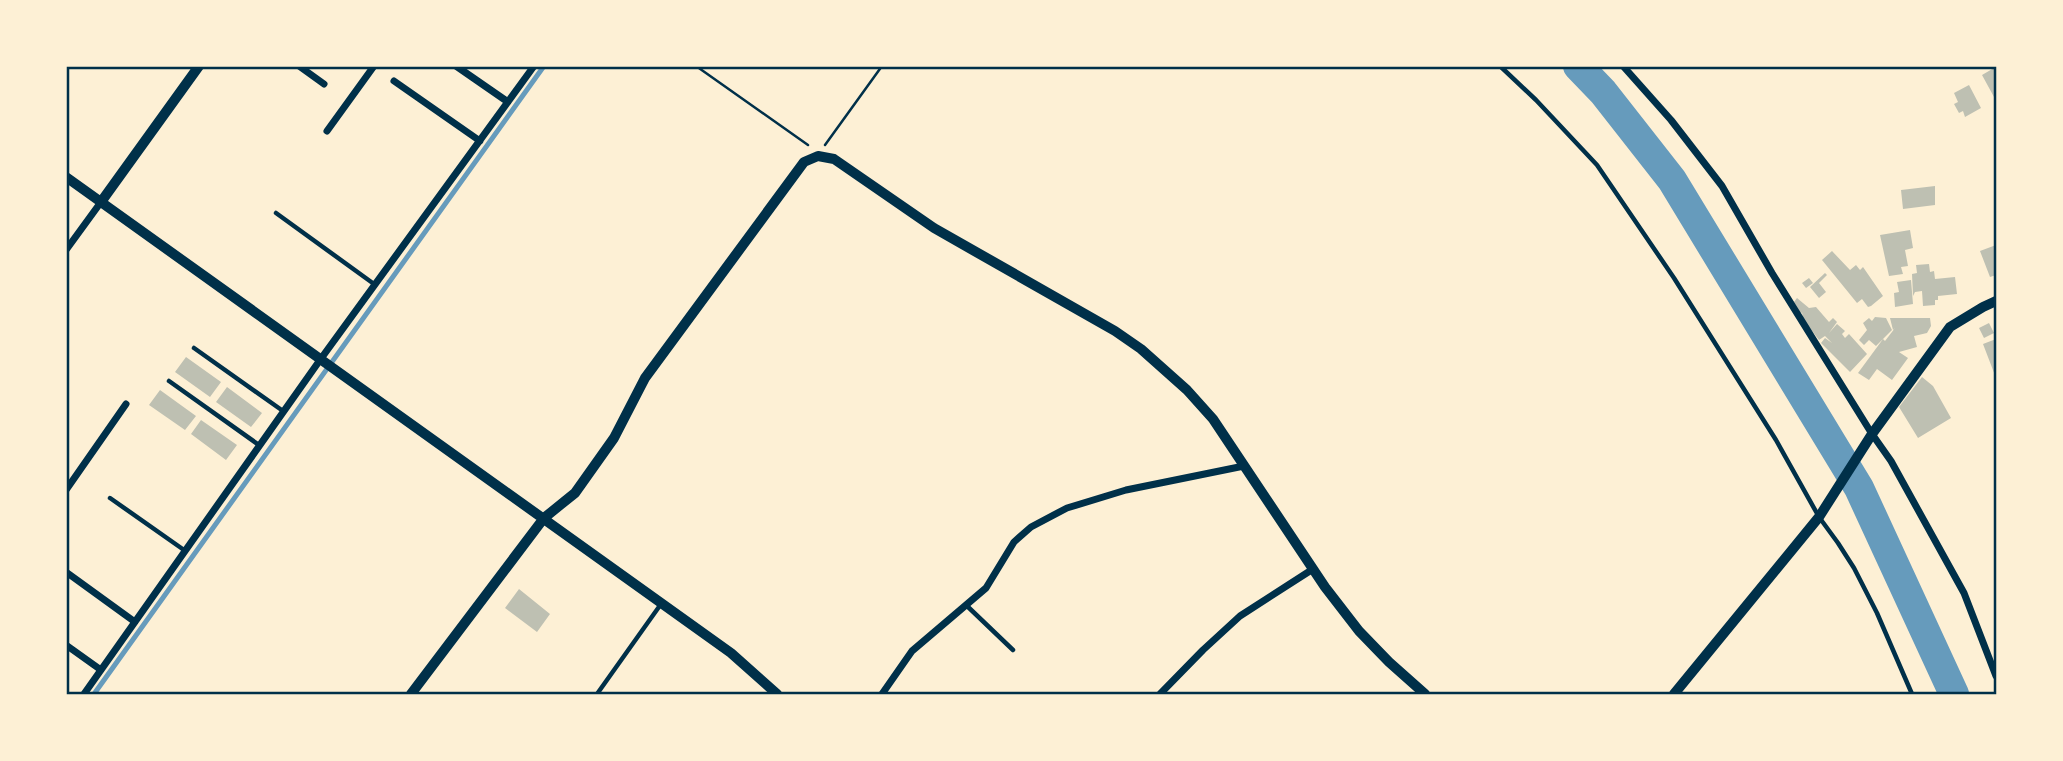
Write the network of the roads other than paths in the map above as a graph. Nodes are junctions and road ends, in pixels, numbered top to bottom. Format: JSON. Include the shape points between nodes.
{"nodes":[{"id":1,"x":199,"y":66,"type":"edge"},
{"id":2,"x":299,"y":66,"type":"edge"},
{"id":3,"x":374,"y":66,"type":"edge"},
{"id":4,"x":456,"y":66,"type":"edge"},
{"id":5,"x":534,"y":66,"type":"edge"},
{"id":6,"x":1500,"y":66,"type":"edge"},
{"id":7,"x":1623,"y":66,"type":"edge"},
{"id":8,"x":394,"y":81,"type":"dead end"},
{"id":9,"x":324,"y":84,"type":"dead end"},
{"id":10,"x":508,"y":102,"type":"junction"},
{"id":11,"x":327,"y":131,"type":"dead end"},
{"id":12,"x":480,"y":141,"type":"junction"},
{"id":13,"x":66,"y":177,"type":"edge"},
{"id":14,"x":101,"y":202,"type":"junction"},
{"id":15,"x":276,"y":213,"type":"dead end"},
{"id":16,"x":66,"y":250,"type":"edge"},
{"id":17,"x":375,"y":285,"type":"junction"},
{"id":18,"x":1997,"y":301,"type":"edge"},
{"id":19,"x":194,"y":348,"type":"dead end"},
{"id":20,"x":320,"y":360,"type":"junction"},
{"id":21,"x":169,"y":381,"type":"dead end"},
{"id":22,"x":127,"y":404,"type":"dead end"},
{"id":23,"x":283,"y":411,"type":"junction"},
{"id":24,"x":1872,"y":434,"type":"junction"},
{"id":25,"x":259,"y":445,"type":"junction"},
{"id":26,"x":1244,"y":466,"type":"junction"},
{"id":27,"x":66,"y":490,"type":"edge"},
{"id":28,"x":110,"y":498,"type":"dead end"},
{"id":29,"x":1819,"y":517,"type":"junction"},
{"id":30,"x":544,"y":518,"type":"junction"},
{"id":31,"x":184,"y":550,"type":"junction"},
{"id":32,"x":1313,"y":569,"type":"junction"},
{"id":33,"x":66,"y":572,"type":"edge"},
{"id":34,"x":662,"y":604,"type":"junction"},
{"id":35,"x":966,"y":605,"type":"junction"},
{"id":36,"x":135,"y":622,"type":"junction"},
{"id":37,"x":66,"y":645,"type":"edge"},
{"id":38,"x":1013,"y":650,"type":"dead end"},
{"id":39,"x":101,"y":670,"type":"junction"},
{"id":40,"x":1997,"y":676,"type":"edge"},
{"id":41,"x":84,"y":695,"type":"edge"},
{"id":42,"x":411,"y":695,"type":"edge"},
{"id":43,"x":597,"y":695,"type":"edge"},
{"id":44,"x":777,"y":695,"type":"edge"},
{"id":45,"x":882,"y":695,"type":"edge"},
{"id":46,"x":1160,"y":695,"type":"edge"},
{"id":47,"x":1425,"y":695,"type":"edge"},
{"id":48,"x":1674,"y":695,"type":"edge"},
{"id":49,"x":1912,"y":695,"type":"edge"}],
"edges":[{"from":1,"to":14,"type":"street"},
{"from":2,"to":9,"type":"street"},
{"from":3,"to":11,"type":"street"},
{"from":4,"to":10,"type":"street"},
{"from":5,"to":10,"type":"street"},
{"from":6,"to":29,"type":"lane","via":[[1597,164],[1721,352]]},
{"from":7,"to":24,"type":"street","via":[[1722,186]]},
{"from":8,"to":12,"type":"street"},
{"from":10,"to":12,"type":"street"},
{"from":12,"to":17,"type":"street"},
{"from":13,"to":14,"type":"street"},
{"from":14,"to":16,"type":"street"},
{"from":14,"to":20,"type":"street"},
{"from":15,"to":17,"type":"lane"},
{"from":17,"to":20,"type":"street"},
{"from":18,"to":24,"type":"street","via":[[1950,327]]},
{"from":19,"to":23,"type":"lane"},
{"from":20,"to":23,"type":"street"},
{"from":20,"to":30,"type":"street"},
{"from":21,"to":25,"type":"lane"},
{"from":22,"to":27,"type":"street"},
{"from":23,"to":25,"type":"street"},
{"from":24,"to":29,"type":"street"},
{"from":24,"to":40,"type":"street","via":[[1964,593]]},
{"from":25,"to":31,"type":"street"},
{"from":26,"to":30,"type":"street","via":[[1213,419],[1141,349],[934,228],[834,159],[818,156],[804,162],[645,378],[614,438],[575,493]]},
{"from":26,"to":32,"type":"street"},
{"from":26,"to":35,"type":"street","via":[[1126,490],[1067,508],[1014,542],[986,589]]},
{"from":28,"to":31,"type":"lane"},
{"from":29,"to":48,"type":"street"},
{"from":29,"to":49,"type":"lane","via":[[1860,580]]},
{"from":30,"to":34,"type":"street"},
{"from":30,"to":42,"type":"street"},
{"from":31,"to":36,"type":"street"},
{"from":32,"to":46,"type":"street","via":[[1240,616]]},
{"from":32,"to":47,"type":"street","via":[[1359,631]]},
{"from":33,"to":36,"type":"street"},
{"from":34,"to":43,"type":"lane"},
{"from":34,"to":44,"type":"street","via":[[731,653]]},
{"from":35,"to":38,"type":"lane"},
{"from":35,"to":45,"type":"street","via":[[912,651]]},
{"from":36,"to":39,"type":"street"},
{"from":37,"to":39,"type":"street"},
{"from":39,"to":41,"type":"street"}]}
